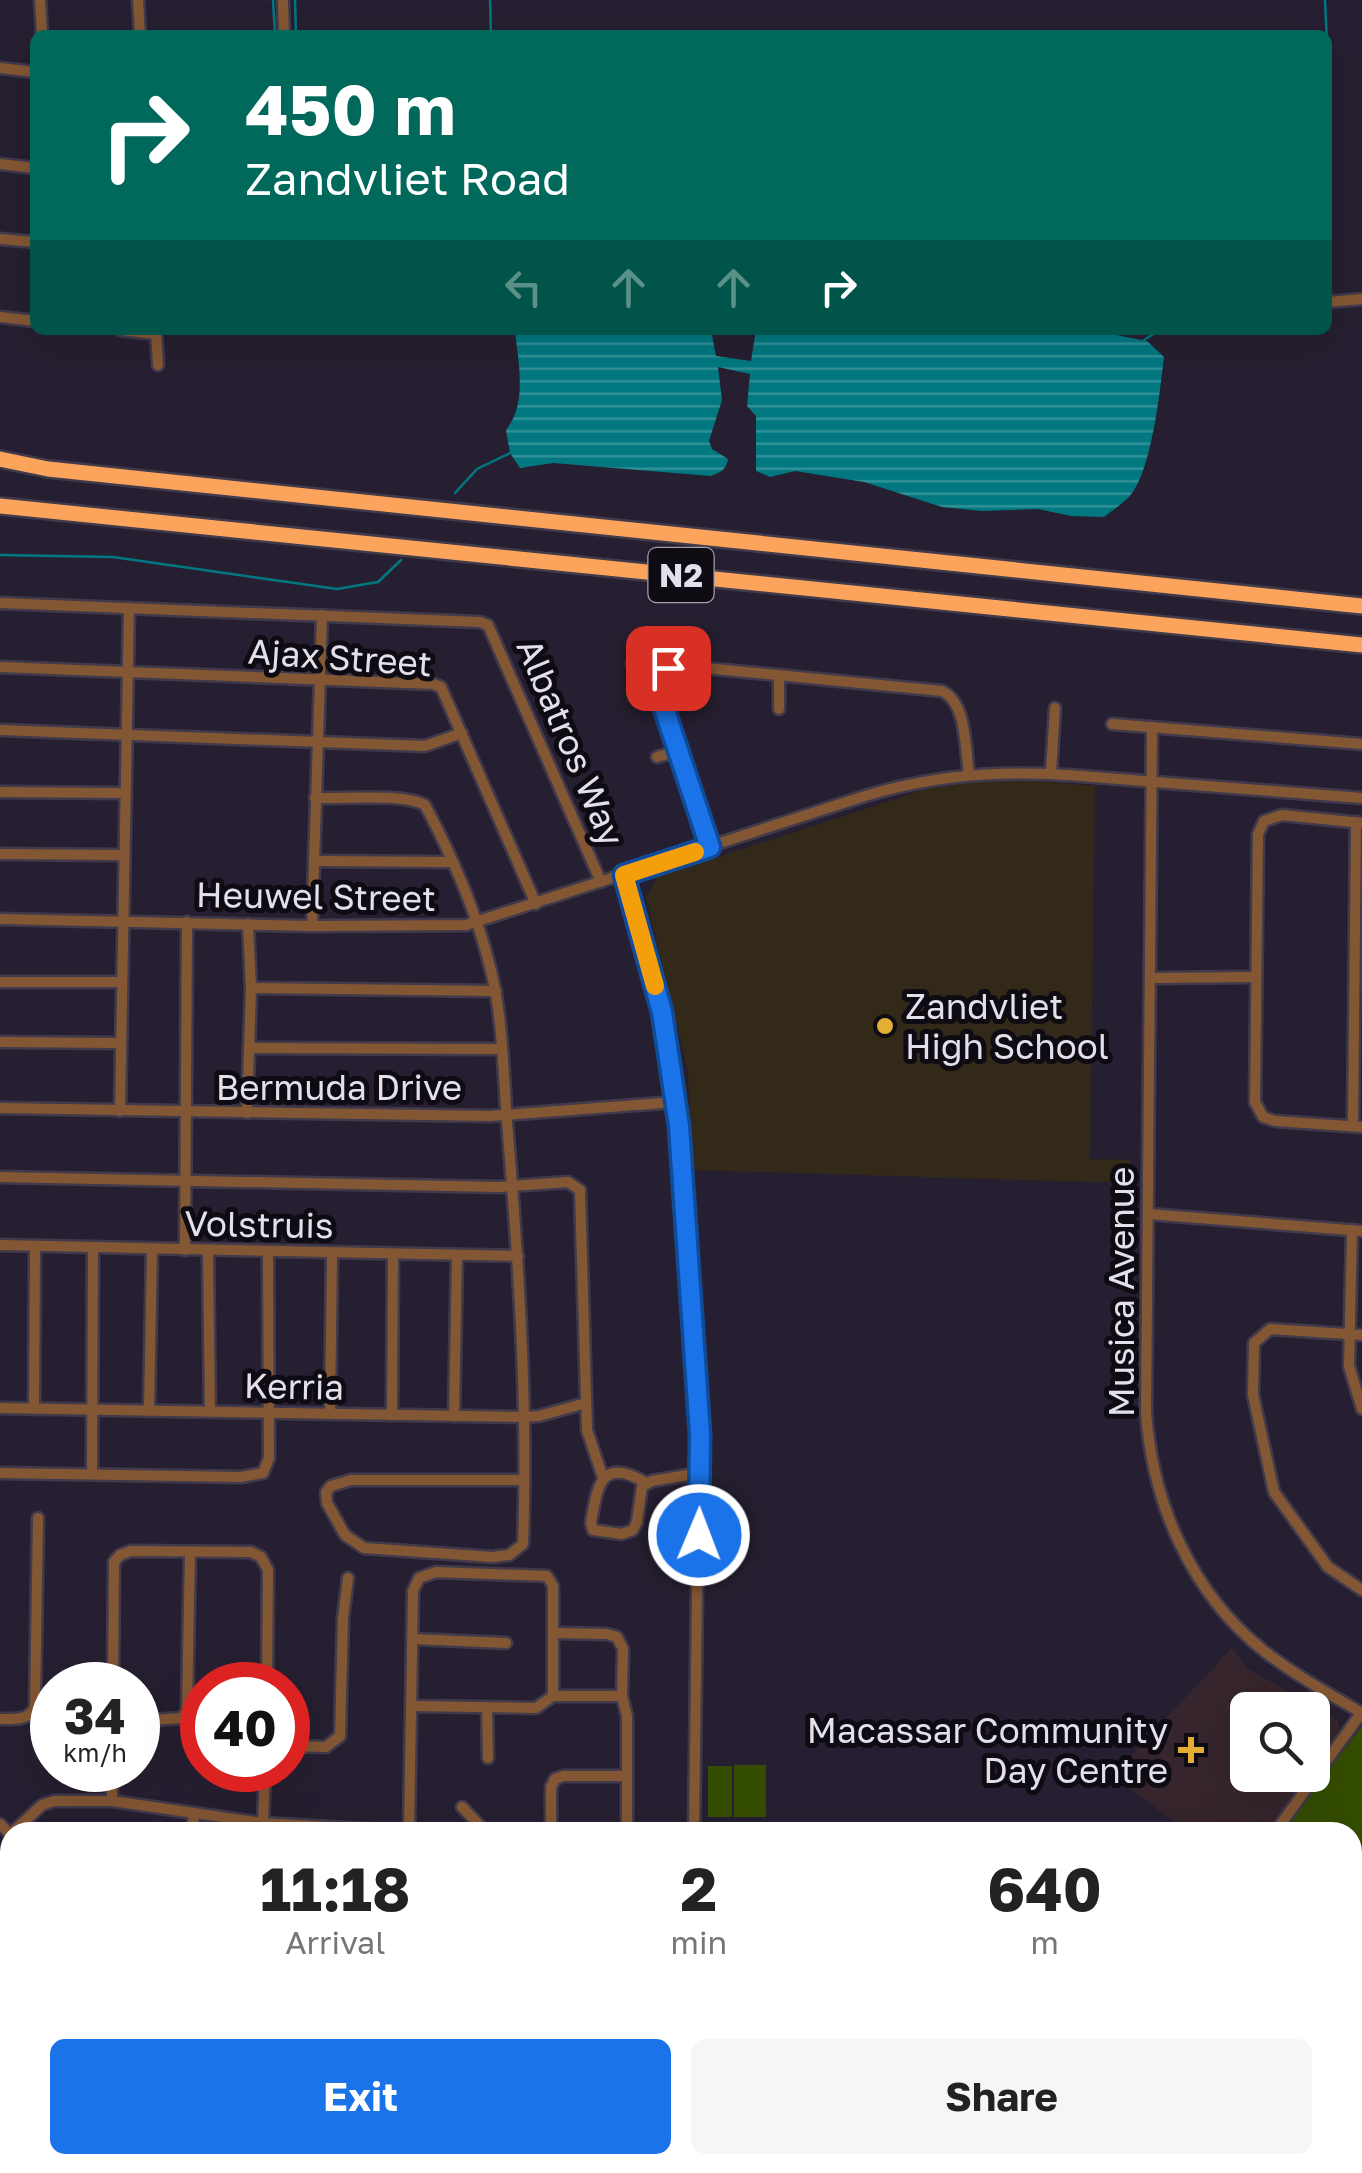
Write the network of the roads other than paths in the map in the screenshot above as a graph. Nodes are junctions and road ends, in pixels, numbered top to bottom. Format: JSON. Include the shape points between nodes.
{"nodes":[{"id":1,"x":40,"y":0,"type":"edge"},
{"id":2,"x":138,"y":0,"type":"edge"},
{"id":3,"x":283,"y":0,"type":"edge"},
{"id":4,"x":42,"y":30,"type":"edge"},
{"id":5,"x":140,"y":30,"type":"edge"},
{"id":6,"x":284,"y":30,"type":"edge"},
{"id":7,"x":0,"y":68,"type":"edge"},
{"id":8,"x":30,"y":71,"type":"edge"},
{"id":9,"x":0,"y":164,"type":"edge"},
{"id":10,"x":30,"y":167,"type":"edge"},
{"id":11,"x":0,"y":238,"type":"edge"},
{"id":12,"x":30,"y":241,"type":"edge"},
{"id":13,"x":1362,"y":298,"type":"edge"},
{"id":14,"x":1332,"y":302,"type":"edge"},
{"id":15,"x":0,"y":317,"type":"edge"},
{"id":16,"x":30,"y":320,"type":"edge"},
{"id":17,"x":156,"y":335,"type":"edge"},
{"id":18,"x":158,"y":365,"type":"dead end"},
{"id":19,"x":4,"y":460,"type":"edge"},
{"id":20,"x":0,"y":506,"type":"edge"},
{"id":21,"x":0,"y":603,"type":"edge"},
{"id":22,"x":1362,"y":606,"type":"edge"},
{"id":23,"x":129,"y":608,"type":"junction"},
{"id":24,"x":322,"y":615,"type":"junction"},
{"id":25,"x":1362,"y":644,"type":"edge"},
{"id":26,"x":632,"y":664,"type":"dead end"},
{"id":27,"x":0,"y":667,"type":"edge"},
{"id":28,"x":128,"y":673,"type":"junction"},
{"id":29,"x":661,"y":675,"type":"junction"},
{"id":30,"x":779,"y":675,"type":"junction"},
{"id":31,"x":320,"y":680,"type":"junction"},
{"id":32,"x":1056,"y":708,"type":"dead end"},
{"id":33,"x":779,"y":709,"type":"dead end"},
{"id":34,"x":1112,"y":724,"type":"dead end"},
{"id":35,"x":1152,"y":727,"type":"junction"},
{"id":36,"x":0,"y":730,"type":"edge"},
{"id":37,"x":462,"y":732,"type":"junction"},
{"id":38,"x":127,"y":735,"type":"junction"},
{"id":39,"x":318,"y":740,"type":"junction"},
{"id":40,"x":1362,"y":744,"type":"edge"},
{"id":41,"x":678,"y":751,"type":"junction"},
{"id":42,"x":657,"y":758,"type":"dead end"},
{"id":43,"x":1051,"y":772,"type":"junction"},
{"id":44,"x":969,"y":774,"type":"junction"},
{"id":45,"x":1152,"y":782,"type":"junction"},
{"id":46,"x":0,"y":792,"type":"edge"},
{"id":47,"x":125,"y":793,"type":"junction"},
{"id":48,"x":316,"y":798,"type":"junction"},
{"id":49,"x":1362,"y":798,"type":"edge"},
{"id":50,"x":1359,"y":822,"type":"edge"},
{"id":51,"x":710,"y":847,"type":"junction"},
{"id":52,"x":0,"y":854,"type":"edge"},
{"id":53,"x":123,"y":854,"type":"junction"},
{"id":54,"x":314,"y":861,"type":"junction"},
{"id":55,"x":450,"y":862,"type":"junction"},
{"id":56,"x":624,"y":875,"type":"junction"},
{"id":57,"x":601,"y":882,"type":"junction"},
{"id":58,"x":536,"y":904,"type":"junction"},
{"id":59,"x":0,"y":919,"type":"edge"},
{"id":60,"x":124,"y":922,"type":"junction"},
{"id":61,"x":187,"y":922,"type":"junction"},
{"id":62,"x":477,"y":922,"type":"junction"},
{"id":63,"x":248,"y":924,"type":"junction"},
{"id":64,"x":312,"y":926,"type":"junction"},
{"id":65,"x":1254,"y":977,"type":"junction"},
{"id":66,"x":1150,"y":978,"type":"junction"},
{"id":67,"x":0,"y":982,"type":"edge"},
{"id":68,"x":122,"y":982,"type":"junction"},
{"id":69,"x":251,"y":988,"type":"junction"},
{"id":70,"x":496,"y":991,"type":"junction"},
{"id":71,"x":0,"y":1042,"type":"edge"},
{"id":72,"x":120,"y":1043,"type":"junction"},
{"id":73,"x":250,"y":1048,"type":"junction"},
{"id":74,"x":501,"y":1049,"type":"junction"},
{"id":75,"x":676,"y":1102,"type":"junction"},
{"id":76,"x":0,"y":1108,"type":"edge"},
{"id":77,"x":120,"y":1111,"type":"junction"},
{"id":78,"x":184,"y":1113,"type":"junction"},
{"id":79,"x":247,"y":1113,"type":"junction"},
{"id":80,"x":506,"y":1115,"type":"junction"},
{"id":81,"x":1357,"y":1126,"type":"edge"},
{"id":82,"x":0,"y":1178,"type":"edge"},
{"id":83,"x":183,"y":1181,"type":"junction"},
{"id":84,"x":512,"y":1186,"type":"junction"},
{"id":85,"x":1148,"y":1214,"type":"junction"},
{"id":86,"x":1357,"y":1230,"type":"edge"},
{"id":87,"x":0,"y":1246,"type":"edge"},
{"id":88,"x":35,"y":1246,"type":"junction"},
{"id":89,"x":92,"y":1247,"type":"junction"},
{"id":90,"x":152,"y":1249,"type":"junction"},
{"id":91,"x":184,"y":1250,"type":"junction"},
{"id":92,"x":208,"y":1251,"type":"junction"},
{"id":93,"x":268,"y":1252,"type":"junction"},
{"id":94,"x":332,"y":1253,"type":"junction"},
{"id":95,"x":393,"y":1254,"type":"junction"},
{"id":96,"x":457,"y":1255,"type":"junction"},
{"id":97,"x":518,"y":1256,"type":"junction"},
{"id":98,"x":1349,"y":1334,"type":"junction"},
{"id":99,"x":1362,"y":1335,"type":"edge"},
{"id":100,"x":586,"y":1403,"type":"junction"},
{"id":101,"x":0,"y":1408,"type":"edge"},
{"id":102,"x":34,"y":1409,"type":"junction"},
{"id":103,"x":1362,"y":1409,"type":"edge"},
{"id":104,"x":93,"y":1410,"type":"junction"},
{"id":105,"x":150,"y":1411,"type":"junction"},
{"id":106,"x":210,"y":1412,"type":"junction"},
{"id":107,"x":269,"y":1413,"type":"junction"},
{"id":108,"x":330,"y":1414,"type":"junction"},
{"id":109,"x":392,"y":1415,"type":"junction"},
{"id":110,"x":454,"y":1416,"type":"junction"},
{"id":111,"x":522,"y":1417,"type":"junction"},
{"id":112,"x":0,"y":1473,"type":"edge"},
{"id":113,"x":700,"y":1473,"type":"junction"},
{"id":114,"x":92,"y":1474,"type":"junction"},
{"id":115,"x":604,"y":1478,"type":"junction"},
{"id":116,"x":523,"y":1480,"type":"junction"},
{"id":117,"x":646,"y":1483,"type":"junction"},
{"id":118,"x":38,"y":1518,"type":"dead end"},
{"id":119,"x":190,"y":1552,"type":"junction"},
{"id":120,"x":348,"y":1578,"type":"dead end"},
{"id":121,"x":1362,"y":1590,"type":"edge"},
{"id":122,"x":330,"y":1618,"type":"dead end"},
{"id":123,"x":343,"y":1618,"type":"junction"},
{"id":124,"x":554,"y":1633,"type":"junction"},
{"id":125,"x":414,"y":1639,"type":"junction"},
{"id":126,"x":506,"y":1643,"type":"dead end"},
{"id":127,"x":33,"y":1662,"type":"edge"},
{"id":128,"x":113,"y":1662,"type":"edge"},
{"id":129,"x":189,"y":1662,"type":"edge"},
{"id":130,"x":266,"y":1662,"type":"edge"},
{"id":131,"x":553,"y":1696,"type":"junction"},
{"id":132,"x":622,"y":1696,"type":"junction"},
{"id":133,"x":412,"y":1706,"type":"junction"},
{"id":134,"x":487,"y":1708,"type":"junction"},
{"id":135,"x":1362,"y":1712,"type":"edge"},
{"id":136,"x":30,"y":1714,"type":"edge"},
{"id":137,"x":0,"y":1719,"type":"edge"},
{"id":138,"x":332,"y":1745,"type":"junction"},
{"id":139,"x":310,"y":1746,"type":"edge"},
{"id":140,"x":341,"y":1756,"type":"dead end"},
{"id":141,"x":488,"y":1758,"type":"dead end"},
{"id":142,"x":628,"y":1776,"type":"junction"},
{"id":143,"x":112,"y":1792,"type":"edge"},
{"id":144,"x":264,"y":1792,"type":"edge"},
{"id":145,"x":112,"y":1801,"type":"junction"},
{"id":146,"x":462,"y":1808,"type":"dead end"},
{"id":147,"x":194,"y":1814,"type":"junction"},
{"id":148,"x":25,"y":1822,"type":"edge"},
{"id":149,"x":193,"y":1822,"type":"edge"},
{"id":150,"x":249,"y":1822,"type":"edge"},
{"id":151,"x":263,"y":1822,"type":"edge"},
{"id":152,"x":412,"y":1822,"type":"edge"},
{"id":153,"x":476,"y":1822,"type":"edge"},
{"id":154,"x":550,"y":1822,"type":"edge"},
{"id":155,"x":627,"y":1822,"type":"edge"},
{"id":156,"x":694,"y":1822,"type":"edge"},
{"id":157,"x":1282,"y":1822,"type":"edge"}],
"edges":[{"from":1,"to":4,"type":"street"},
{"from":2,"to":5,"type":"street"},
{"from":3,"to":6,"type":"street"},
{"from":7,"to":8,"type":"street"},
{"from":9,"to":10,"type":"street"},
{"from":11,"to":12,"type":"street"},
{"from":13,"to":14,"type":"street"},
{"from":15,"to":16,"type":"street"},
{"from":17,"to":18,"type":"street"},
{"from":19,"to":22,"type":"highway","number":"N2"},
{"from":20,"to":25,"type":"highway","number":"N2"},
{"from":21,"to":23,"type":"street"},
{"from":23,"to":24,"type":"street"},
{"from":23,"to":28,"type":"street"},
{"from":24,"to":31,"type":"street"},
{"from":24,"to":57,"type":"street","name":"Albatros Way","via":[[488,625]]},
{"from":26,"to":29,"type":"street"},
{"from":27,"to":28,"type":"street","name":"Ajax Street"},
{"from":28,"to":31,"type":"street","name":"Ajax Street"},
{"from":28,"to":38,"type":"street"},
{"from":29,"to":30,"type":"street","via":[[674,665]]},
{"from":29,"to":41,"type":"street","via":[[658,690]]},
{"from":30,"to":33,"type":"street"},
{"from":30,"to":44,"type":"street","via":[[952,695]]},
{"from":31,"to":37,"type":"street","name":"Ajax Street","via":[[442,687]]},
{"from":31,"to":39,"type":"street"},
{"from":32,"to":43,"type":"street"},
{"from":34,"to":35,"type":"street"},
{"from":35,"to":40,"type":"street"},
{"from":35,"to":45,"type":"street","name":"Musica Avenue"},
{"from":36,"to":38,"type":"street"},
{"from":37,"to":39,"type":"street","via":[[425,746]]},
{"from":37,"to":58,"type":"street","name":"Ajax Street"},
{"from":38,"to":39,"type":"street"},
{"from":38,"to":47,"type":"street"},
{"from":39,"to":48,"type":"street"},
{"from":41,"to":42,"type":"street"},
{"from":41,"to":51,"type":"street"},
{"from":43,"to":44,"type":"street","name":"Heuwel Street"},
{"from":43,"to":45,"type":"street","name":"Heuwel Street"},
{"from":44,"to":51,"type":"street","name":"Heuwel Street","via":[[890,789]]},
{"from":45,"to":49,"type":"street","name":"Heuwel Street"},
{"from":45,"to":66,"type":"street","name":"Musica Avenue"},
{"from":46,"to":47,"type":"street"},
{"from":47,"to":53,"type":"street"},
{"from":48,"to":54,"type":"street"},
{"from":48,"to":55,"type":"street","via":[[420,801]]},
{"from":50,"to":65,"type":"street","via":[[1276,816],[1260,827]]},
{"from":50,"to":81,"type":"street"},
{"from":51,"to":56,"type":"street","name":"Heuwel Street"},
{"from":52,"to":53,"type":"street"},
{"from":53,"to":60,"type":"street"},
{"from":54,"to":55,"type":"street"},
{"from":54,"to":64,"type":"street"},
{"from":55,"to":62,"type":"street"},
{"from":56,"to":57,"type":"street","name":"Heuwel Street"},
{"from":56,"to":75,"type":"street","name":"Albatros Way","via":[[662,1012]]},
{"from":57,"to":58,"type":"street","name":"Heuwel Street"},
{"from":58,"to":62,"type":"street","name":"Heuwel Street"},
{"from":59,"to":60,"type":"street","name":"Heuwel Street"},
{"from":60,"to":61,"type":"street","name":"Heuwel Street"},
{"from":60,"to":68,"type":"street"},
{"from":61,"to":63,"type":"street","name":"Heuwel Street"},
{"from":61,"to":78,"type":"street"},
{"from":62,"to":64,"type":"street","name":"Heuwel Street"},
{"from":62,"to":70,"type":"street"},
{"from":63,"to":64,"type":"street","name":"Heuwel Street"},
{"from":63,"to":69,"type":"street"},
{"from":65,"to":66,"type":"street"},
{"from":65,"to":81,"type":"street","via":[[1259,1112],[1275,1122]]},
{"from":66,"to":85,"type":"street","name":"Musica Avenue"},
{"from":67,"to":68,"type":"street"},
{"from":68,"to":72,"type":"street"},
{"from":69,"to":70,"type":"street"},
{"from":69,"to":73,"type":"street"},
{"from":70,"to":74,"type":"street"},
{"from":71,"to":72,"type":"street"},
{"from":72,"to":77,"type":"street"},
{"from":73,"to":74,"type":"street"},
{"from":73,"to":79,"type":"street"},
{"from":74,"to":80,"type":"street"},
{"from":75,"to":80,"type":"street","name":"Bermuda Drive"},
{"from":75,"to":113,"type":"street","name":"Albatros Way"},
{"from":76,"to":77,"type":"street","name":"Bermuda Drive"},
{"from":77,"to":78,"type":"street","name":"Bermuda Drive"},
{"from":78,"to":79,"type":"street","name":"Bermuda Drive"},
{"from":78,"to":83,"type":"street"},
{"from":79,"to":80,"type":"street","name":"Bermuda Drive"},
{"from":80,"to":84,"type":"street"},
{"from":82,"to":83,"type":"street"},
{"from":83,"to":84,"type":"street"},
{"from":83,"to":91,"type":"street"},
{"from":84,"to":97,"type":"street"},
{"from":84,"to":100,"type":"street","via":[[568,1182],[580,1190]]},
{"from":85,"to":86,"type":"street"},
{"from":85,"to":135,"type":"street","name":"Musica Avenue","via":[[1147,1430],[1160,1497],[1178,1542],[1208,1592],[1248,1636]]},
{"from":86,"to":98,"type":"street"},
{"from":87,"to":88,"type":"street","name":"Volstruis"},
{"from":88,"to":89,"type":"street","name":"Volstruis"},
{"from":88,"to":102,"type":"street"},
{"from":89,"to":90,"type":"street","name":"Volstruis"},
{"from":89,"to":104,"type":"street"},
{"from":90,"to":91,"type":"street","name":"Volstruis"},
{"from":90,"to":105,"type":"street"},
{"from":91,"to":92,"type":"street","name":"Volstruis"},
{"from":92,"to":93,"type":"street","name":"Volstruis"},
{"from":92,"to":106,"type":"street"},
{"from":93,"to":94,"type":"street","name":"Volstruis"},
{"from":93,"to":107,"type":"street"},
{"from":94,"to":95,"type":"street","name":"Volstruis"},
{"from":94,"to":108,"type":"street"},
{"from":95,"to":96,"type":"street","name":"Volstruis"},
{"from":95,"to":109,"type":"street"},
{"from":96,"to":97,"type":"street","name":"Volstruis"},
{"from":96,"to":110,"type":"street"},
{"from":97,"to":111,"type":"street"},
{"from":98,"to":99,"type":"street"},
{"from":98,"to":103,"type":"street","via":[[1350,1373]]},
{"from":98,"to":121,"type":"street","via":[[1263,1332],[1252,1350],[1253,1395],[1279,1501],[1334,1573]]},
{"from":100,"to":111,"type":"street","name":"Kerria"},
{"from":100,"to":115,"type":"street","via":[[590,1447]]},
{"from":101,"to":102,"type":"street","name":"Kerria"},
{"from":102,"to":104,"type":"street","name":"Kerria"},
{"from":104,"to":105,"type":"street","name":"Kerria"},
{"from":104,"to":114,"type":"street"},
{"from":105,"to":106,"type":"street","name":"Kerria"},
{"from":106,"to":107,"type":"street","name":"Kerria"},
{"from":107,"to":108,"type":"street","name":"Kerria"},
{"from":107,"to":114,"type":"street","via":[[270,1458],[263,1473]]},
{"from":108,"to":109,"type":"street","name":"Kerria"},
{"from":109,"to":110,"type":"street","name":"Kerria"},
{"from":110,"to":111,"type":"street","name":"Kerria"},
{"from":111,"to":116,"type":"street"},
{"from":112,"to":114,"type":"street"},
{"from":113,"to":117,"type":"street"},
{"from":113,"to":156,"type":"street","name":"Albatros Way"},
{"from":115,"to":117,"type":"street","via":[[628,1474]]},
{"from":115,"to":117,"type":"street","via":[[591,1524],[601,1533],[633,1530]]},
{"from":116,"to":116,"type":"street","via":[[523,1544],[493,1556],[364,1548],[344,1535],[326,1504],[331,1486],[352,1480]]},
{"from":118,"to":127,"type":"street","via":[[30,1552]]},
{"from":119,"to":128,"type":"street","via":[[131,1551],[115,1560]]},
{"from":119,"to":129,"type":"street"},
{"from":119,"to":130,"type":"street","via":[[251,1552],[265,1562]]},
{"from":120,"to":123,"type":"street"},
{"from":122,"to":123,"type":"street"},
{"from":123,"to":138,"type":"street","via":[[341,1732]]},
{"from":124,"to":125,"type":"street","via":[[554,1586],[547,1576],[436,1572],[415,1582]]},
{"from":124,"to":131,"type":"street"},
{"from":124,"to":132,"type":"street","via":[[616,1637],[622,1646]]},
{"from":125,"to":126,"type":"street"},
{"from":125,"to":133,"type":"street"},
{"from":131,"to":132,"type":"street"},
{"from":131,"to":134,"type":"street","via":[[536,1708]]},
{"from":132,"to":142,"type":"street"},
{"from":133,"to":134,"type":"street"},
{"from":133,"to":152,"type":"street"},
{"from":134,"to":141,"type":"street"},
{"from":135,"to":157,"type":"street"},
{"from":136,"to":137,"type":"street"},
{"from":138,"to":139,"type":"street"},
{"from":138,"to":140,"type":"street"},
{"from":142,"to":154,"type":"street","via":[[555,1779]]},
{"from":142,"to":155,"type":"street"},
{"from":143,"to":145,"type":"street"},
{"from":144,"to":151,"type":"street"},
{"from":145,"to":147,"type":"street"},
{"from":145,"to":148,"type":"street","via":[[48,1802]]},
{"from":146,"to":153,"type":"street"},
{"from":147,"to":149,"type":"street"},
{"from":147,"to":150,"type":"street"}]}
